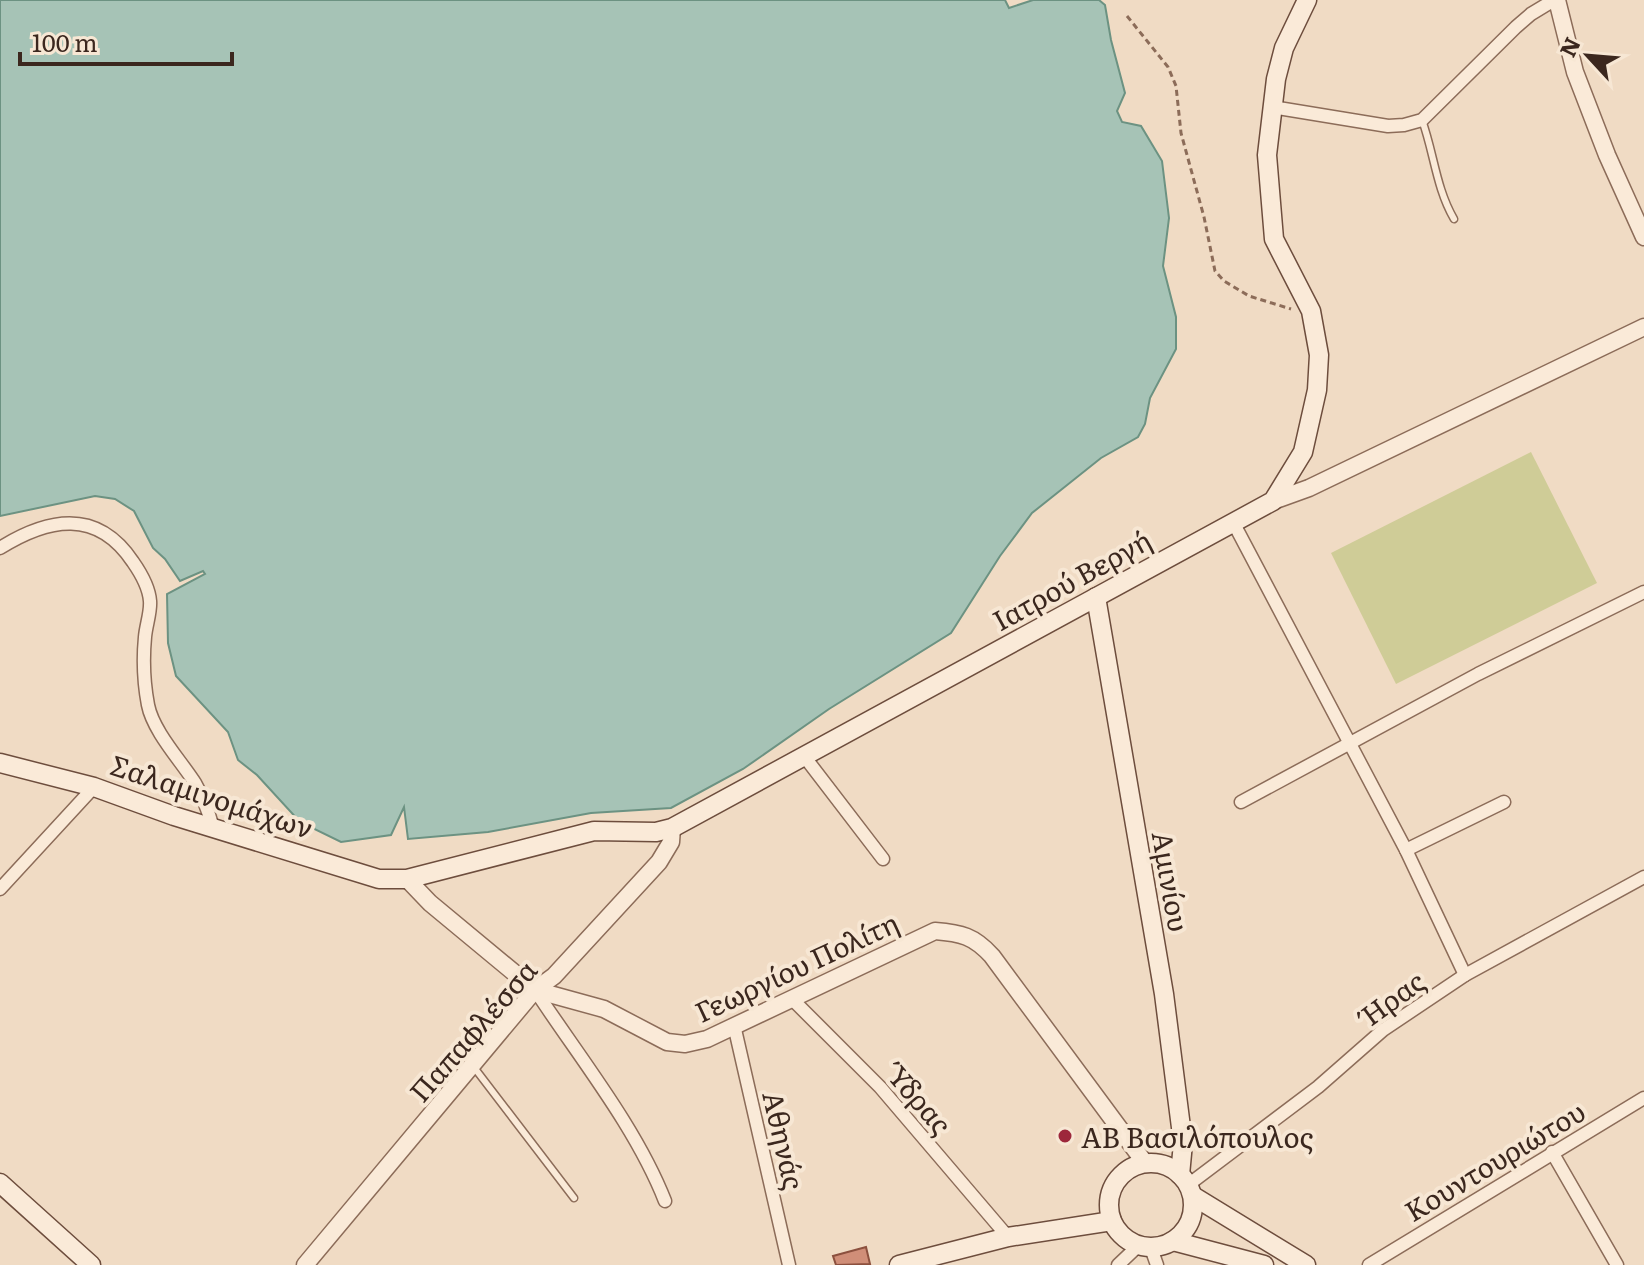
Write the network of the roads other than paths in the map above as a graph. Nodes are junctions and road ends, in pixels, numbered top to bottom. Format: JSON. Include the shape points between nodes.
{"nodes":[{"id":1,"x":1307,"y":0,"type":"edge"},
{"id":2,"x":1556,"y":0,"type":"edge"},
{"id":3,"x":1272,"y":107,"type":"junction"},
{"id":4,"x":1422,"y":120,"type":"junction"},
{"id":5,"x":1454,"y":219,"type":"dead end"},
{"id":6,"x":1644,"y":237,"type":"edge"},
{"id":7,"x":1644,"y":327,"type":"edge"},
{"id":8,"x":1273,"y":501,"type":"junction"},
{"id":9,"x":1233,"y":522,"type":"junction"},
{"id":10,"x":0,"y":548,"type":"edge"},
{"id":11,"x":1644,"y":592,"type":"edge"},
{"id":12,"x":1096,"y":597,"type":"junction"},
{"id":13,"x":1350,"y":741,"type":"junction"},
{"id":14,"x":804,"y":756,"type":"junction"},
{"id":15,"x":0,"y":763,"type":"edge"},
{"id":16,"x":94,"y":787,"type":"junction"},
{"id":17,"x":1241,"y":802,"type":"dead end"},
{"id":18,"x":1504,"y":802,"type":"dead end"},
{"id":19,"x":213,"y":828,"type":"junction"},
{"id":20,"x":672,"y":828,"type":"junction"},
{"id":21,"x":1406,"y":850,"type":"junction"},
{"id":22,"x":883,"y":859,"type":"dead end"},
{"id":23,"x":1644,"y":877,"type":"edge"},
{"id":24,"x":407,"y":879,"type":"junction"},
{"id":25,"x":0,"y":889,"type":"edge"},
{"id":26,"x":1465,"y":975,"type":"junction"},
{"id":27,"x":535,"y":990,"type":"junction"},
{"id":28,"x":791,"y":998,"type":"junction"},
{"id":29,"x":734,"y":1025,"type":"junction"},
{"id":30,"x":471,"y":1064,"type":"junction"},
{"id":31,"x":1644,"y":1098,"type":"edge"},
{"id":32,"x":1552,"y":1152,"type":"junction"},
{"id":33,"x":1145,"y":1163,"type":"junction"},
{"id":34,"x":0,"y":1183,"type":"edge"},
{"id":35,"x":1187,"y":1185,"type":"junction"},
{"id":36,"x":574,"y":1198,"type":"dead end"},
{"id":37,"x":665,"y":1201,"type":"dead end"},
{"id":38,"x":1112,"y":1221,"type":"junction"},
{"id":39,"x":1008,"y":1237,"type":"junction"},
{"id":40,"x":1173,"y":1241,"type":"junction"},
{"id":41,"x":1149,"y":1253,"type":"edge"},
{"id":42,"x":91,"y":1265,"type":"edge"},
{"id":43,"x":305,"y":1265,"type":"edge"},
{"id":44,"x":789,"y":1265,"type":"edge"},
{"id":45,"x":899,"y":1265,"type":"edge"},
{"id":46,"x":1118,"y":1265,"type":"edge"},
{"id":47,"x":1264,"y":1265,"type":"edge"},
{"id":48,"x":1306,"y":1265,"type":"edge"},
{"id":49,"x":1369,"y":1265,"type":"edge"},
{"id":50,"x":1617,"y":1265,"type":"edge"}],
"edges":[{"from":1,"to":3,"type":"main road","via":[[1284,48]]},
{"from":2,"to":4,"type":"street","via":[[1516,27]]},
{"from":2,"to":6,"type":"street","via":[[1575,72]]},
{"from":3,"to":4,"type":"street","via":[[1388,126]]},
{"from":3,"to":8,"type":"main road","via":[[1267,155],[1274,239],[1311,311],[1319,355],[1303,452]]},
{"from":4,"to":5,"type":"lane","via":[[1443,200]]},
{"from":7,"to":8,"type":"street","via":[[1404,444]]},
{"from":8,"to":9,"type":"main road","name":"Ιατρού Βεργή"},
{"from":9,"to":12,"type":"main road","name":"Ιατρού Βεργή"},
{"from":9,"to":13,"type":"street"},
{"from":10,"to":19,"type":"street","via":[[28,531],[52,525],[103,530],[124,548],[150,600],[144,639],[148,707],[196,786]]},
{"from":11,"to":13,"type":"street"},
{"from":12,"to":14,"type":"main road","name":"Ιατρού Βεργή"},
{"from":12,"to":35,"type":"main road","name":"Αμινίου","via":[[1164,994]]},
{"from":13,"to":17,"type":"street"},
{"from":13,"to":21,"type":"street"},
{"from":14,"to":20,"type":"main road","name":"Ιατρού Βεργή"},
{"from":14,"to":22,"type":"street"},
{"from":15,"to":16,"type":"main road","name":"Σαλαμινομάχων"},
{"from":16,"to":19,"type":"main road","name":"Σαλαμινομάχων"},
{"from":16,"to":25,"type":"street"},
{"from":18,"to":21,"type":"street"},
{"from":19,"to":24,"type":"main road","name":"Σαλαμινομάχων","via":[[379,879]]},
{"from":20,"to":24,"type":"main road","name":"Ιατρού Βεργή","via":[[594,831]]},
{"from":20,"to":27,"type":"street","name":"Παπαφλέσσα","via":[[671,842],[659,862]]},
{"from":21,"to":26,"type":"street"},
{"from":23,"to":26,"type":"street","name":"Ήρας"},
{"from":24,"to":27,"type":"street","name":"Γεωργίου Πολίτη"},
{"from":26,"to":35,"type":"street","name":"Ήρας","via":[[1383,1030],[1318,1087]]},
{"from":27,"to":29,"type":"street","name":"Γεωργίου Πολίτη","via":[[604,1009],[667,1042],[707,1039]]},
{"from":27,"to":30,"type":"street","name":"Παπαφλέσσα"},
{"from":27,"to":37,"type":"street","via":[[654,1172]]},
{"from":28,"to":29,"type":"street","name":"Γεωργίου Πολίτη"},
{"from":28,"to":33,"type":"street","name":"Γεωργίου Πολίτη","via":[[935,931],[977,940]]},
{"from":28,"to":39,"type":"street","name":"Ύδρας","via":[[880,1087]]},
{"from":29,"to":44,"type":"street","name":"Αθηνάς"},
{"from":30,"to":36,"type":"lane"},
{"from":30,"to":43,"type":"street","name":"Παπαφλέσσα"},
{"from":31,"to":32,"type":"street","name":"Κουντουριώτου"},
{"from":32,"to":49,"type":"street","name":"Κουντουριώτου"},
{"from":32,"to":50,"type":"street"},
{"from":33,"to":35,"type":"main road","via":[[1158,1163]]},
{"from":33,"to":38,"type":"main road","via":[[1115,1184],[1109,1208]]},
{"from":34,"to":42,"type":"main road"},
{"from":35,"to":40,"type":"main road","via":[[1190,1221]]},
{"from":35,"to":48,"type":"main road"},
{"from":38,"to":39,"type":"main road"},
{"from":38,"to":41,"type":"main road","via":[[1127,1240]]},
{"from":39,"to":45,"type":"main road"},
{"from":40,"to":41,"type":"main road"},
{"from":40,"to":47,"type":"main road"},
{"from":41,"to":46,"type":"street"}]}
